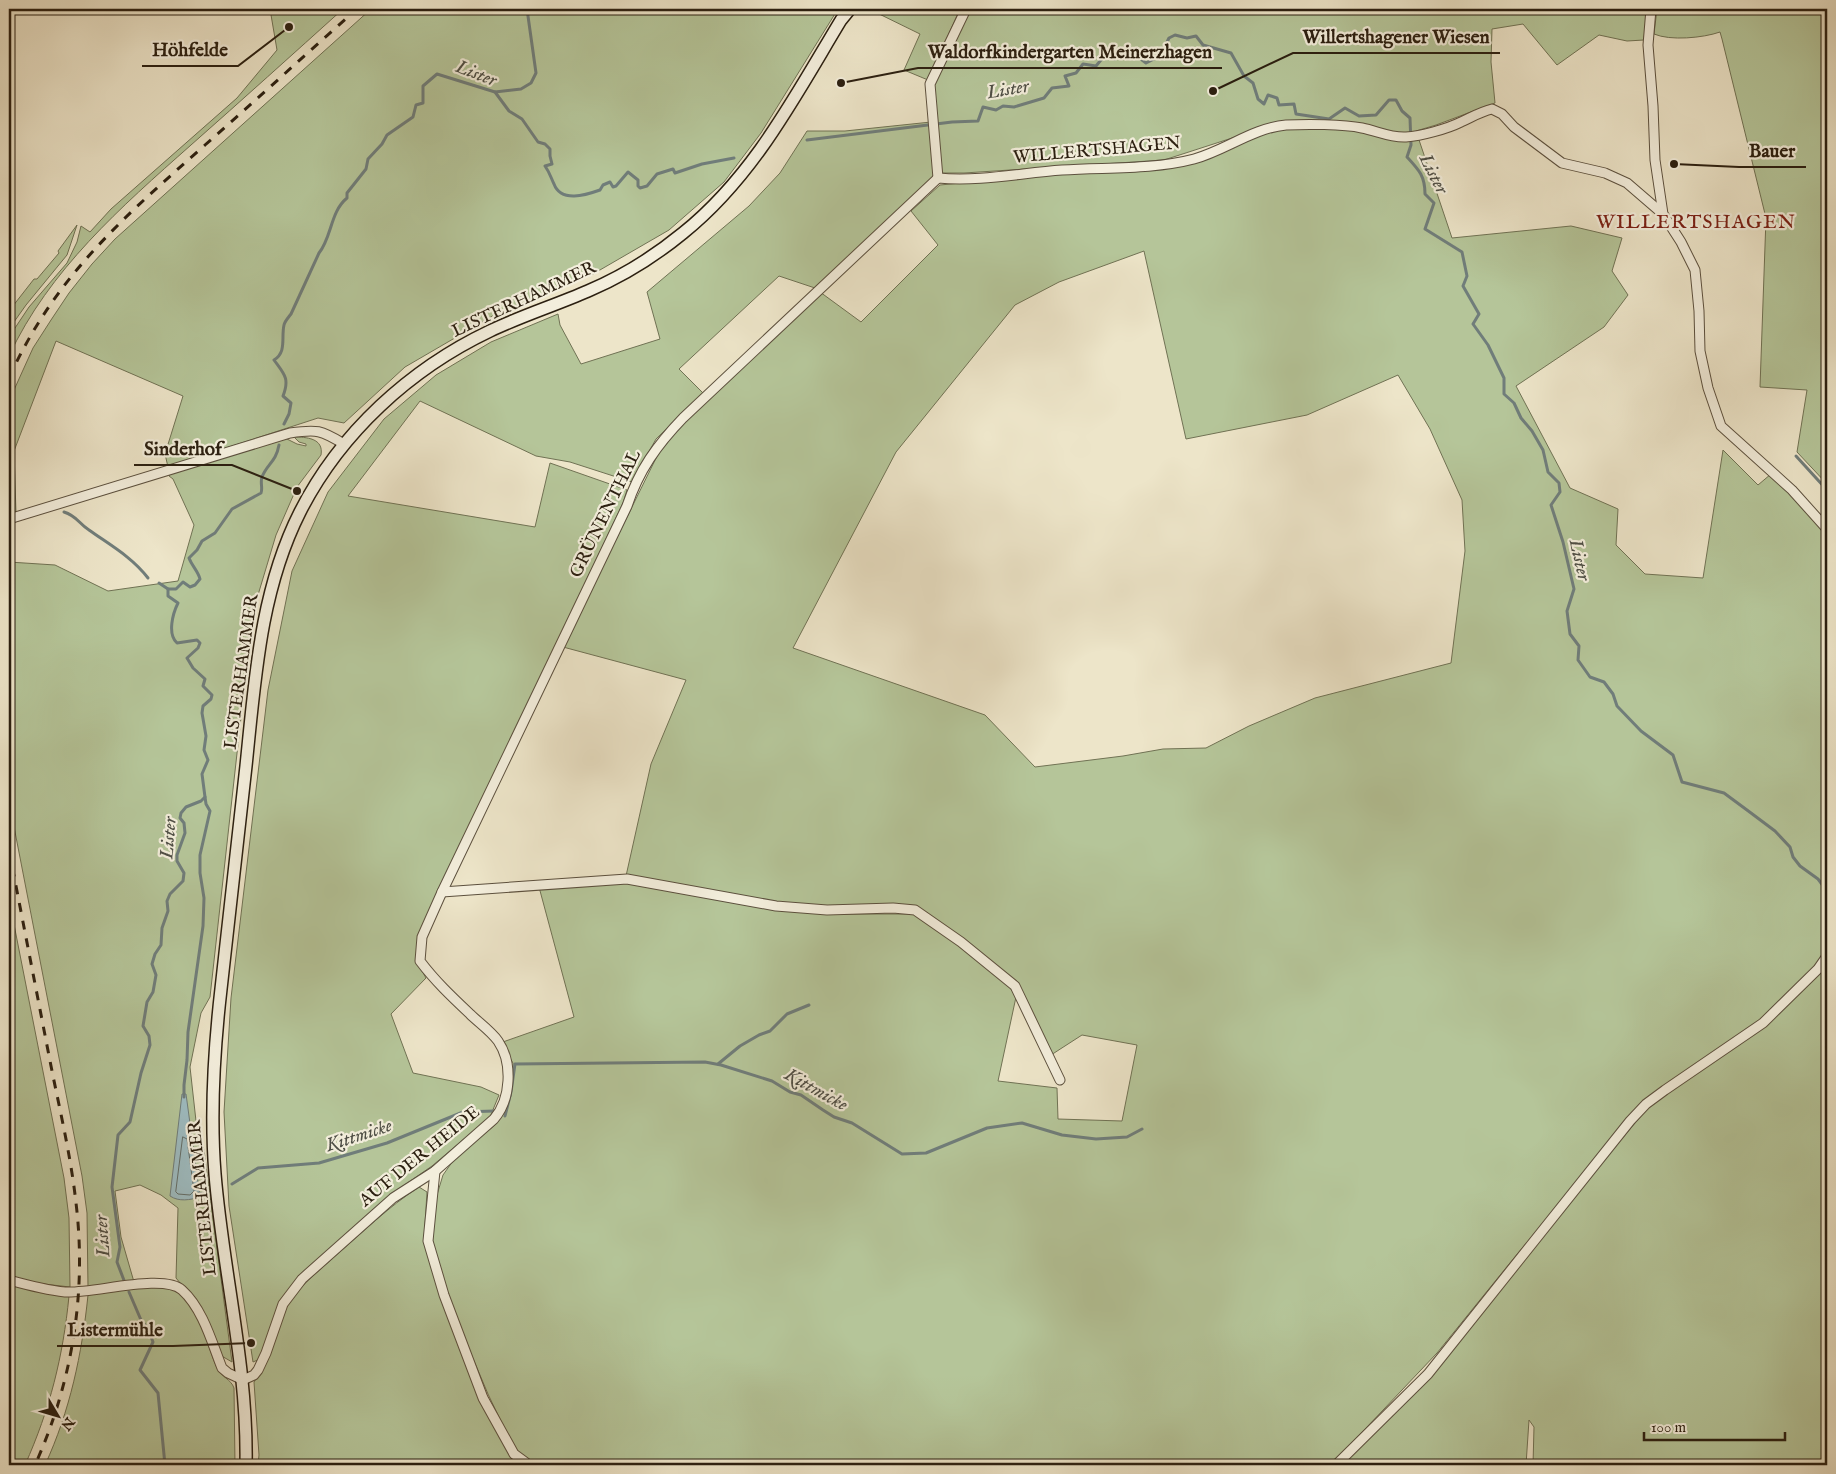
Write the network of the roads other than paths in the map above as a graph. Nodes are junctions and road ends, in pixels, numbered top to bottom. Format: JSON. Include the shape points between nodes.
{"nodes":[{"id":1,"x":850,"y":9,"type":"edge"},
{"id":2,"x":966,"y":9,"type":"edge"},
{"id":3,"x":1651,"y":9,"type":"edge"},
{"id":4,"x":938,"y":178,"type":"junction"},
{"id":5,"x":1663,"y":214,"type":"junction"},
{"id":6,"x":344,"y":444,"type":"junction"},
{"id":7,"x":9,"y":519,"type":"edge"},
{"id":8,"x":1827,"y":529,"type":"edge"},
{"id":9,"x":442,"y":892,"type":"junction"},
{"id":10,"x":1827,"y":956,"type":"edge"},
{"id":11,"x":1060,"y":1080,"type":"dead end"},
{"id":12,"x":435,"y":1171,"type":"junction"},
{"id":13,"x":9,"y":1280,"type":"edge"},
{"id":14,"x":243,"y":1380,"type":"junction"},
{"id":15,"x":246,"y":1465,"type":"edge"},
{"id":16,"x":529,"y":1465,"type":"edge"},
{"id":17,"x":1336,"y":1465,"type":"edge"}],
"edges":[{"from":1,"to":6,"type":"main road","name":"LISTERHAMMER","via":[[750,165],[717,204],[638,265],[592,290],[490,331],[439,359],[386,400]]},
{"from":2,"to":4,"type":"street","via":[[930,84]]},
{"from":3,"to":5,"type":"street","via":[[1648,45],[1655,160]]},
{"from":4,"to":5,"type":"street","name":"WILLERTSHAGEN","via":[[959,180],[1169,164],[1198,157],[1264,130],[1286,125],[1345,126],[1387,135],[1417,136],[1492,109],[1562,162],[1626,182]]},
{"from":4,"to":9,"type":"street","name":"GRÜNENTHAL","via":[[659,444],[634,486]]},
{"from":5,"to":8,"type":"street","via":[[1694,270],[1700,351],[1721,426],[1792,490]]},
{"from":6,"to":7,"type":"street","via":[[314,430],[290,432]]},
{"from":6,"to":14,"type":"main road","name":"LISTERHAMMER","via":[[299,514],[275,571],[256,670],[221,988],[212,1103],[215,1175]]},
{"from":9,"to":11,"type":"street","via":[[627,879],[776,906],[827,910],[915,910],[1015,986]]},
{"from":9,"to":12,"type":"street","name":"AUF DER HEIDE","via":[[422,937],[420,961],[440,986],[498,1040],[508,1063],[506,1093],[500,1111]]},
{"from":10,"to":17,"type":"street","via":[[1764,1023],[1641,1110],[1428,1374]]},
{"from":12,"to":14,"type":"street","name":"AUF DER HEIDE","via":[[393,1198],[302,1279],[283,1304],[258,1370]]},
{"from":12,"to":16,"type":"street","via":[[428,1241],[444,1295],[483,1398],[514,1454]]},
{"from":13,"to":14,"type":"street","via":[[65,1292],[170,1283],[181,1289],[194,1304],[222,1368]]},
{"from":14,"to":15,"type":"main road","name":"LISTERHAMMER"}]}
